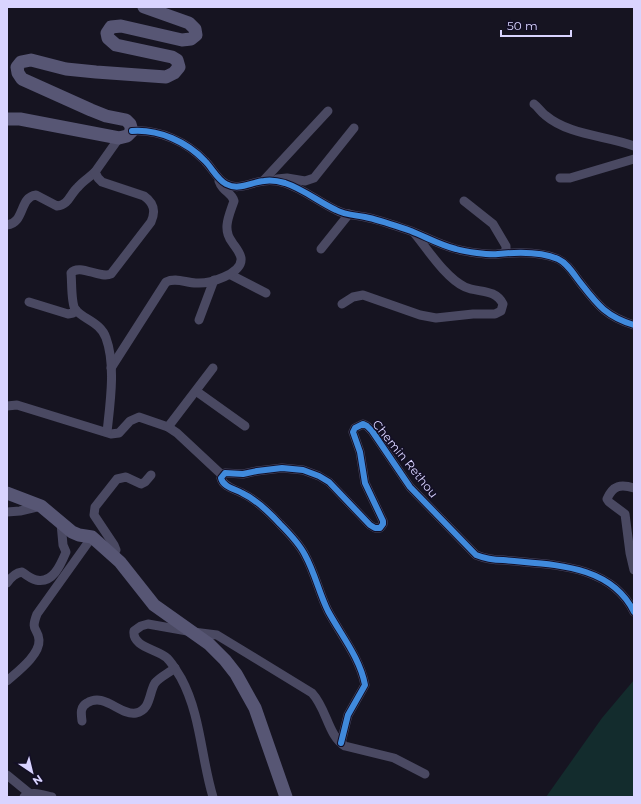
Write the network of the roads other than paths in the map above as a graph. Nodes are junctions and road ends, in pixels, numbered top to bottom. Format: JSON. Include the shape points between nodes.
{"nodes":[{"id":1,"x":144,"y":7,"type":"edge"},
{"id":2,"x":534,"y":104,"type":"dead end"},
{"id":3,"x":328,"y":111,"type":"dead end"},
{"id":4,"x":7,"y":119,"type":"edge"},
{"id":5,"x":354,"y":128,"type":"dead end"},
{"id":6,"x":132,"y":131,"type":"junction"},
{"id":7,"x":119,"y":138,"type":"junction"},
{"id":8,"x":634,"y":146,"type":"edge"},
{"id":9,"x":634,"y":159,"type":"edge"},
{"id":10,"x":95,"y":172,"type":"junction"},
{"id":11,"x":215,"y":173,"type":"junction"},
{"id":12,"x":560,"y":178,"type":"dead end"},
{"id":13,"x":267,"y":181,"type":"junction"},
{"id":14,"x":464,"y":201,"type":"dead end"},
{"id":15,"x":349,"y":214,"type":"junction"},
{"id":16,"x":7,"y":225,"type":"edge"},
{"id":17,"x":413,"y":232,"type":"junction"},
{"id":18,"x":321,"y":249,"type":"dead end"},
{"id":19,"x":503,"y":253,"type":"junction"},
{"id":20,"x":231,"y":275,"type":"junction"},
{"id":21,"x":214,"y":280,"type":"junction"},
{"id":22,"x":266,"y":293,"type":"dead end"},
{"id":23,"x":29,"y":302,"type":"dead end"},
{"id":24,"x":342,"y":304,"type":"dead end"},
{"id":25,"x":76,"y":310,"type":"junction"},
{"id":26,"x":199,"y":320,"type":"dead end"},
{"id":27,"x":634,"y":325,"type":"edge"},
{"id":28,"x":111,"y":368,"type":"junction"},
{"id":29,"x":213,"y":368,"type":"dead end"},
{"id":30,"x":196,"y":391,"type":"junction"},
{"id":31,"x":7,"y":406,"type":"edge"},
{"id":32,"x":245,"y":426,"type":"dead end"},
{"id":33,"x":168,"y":427,"type":"junction"},
{"id":34,"x":107,"y":432,"type":"junction"},
{"id":35,"x":151,"y":475,"type":"dead end"},
{"id":36,"x":222,"y":475,"type":"junction"},
{"id":37,"x":634,"y":488,"type":"edge"},
{"id":38,"x":7,"y":493,"type":"edge"},
{"id":39,"x":41,"y":506,"type":"junction"},
{"id":40,"x":7,"y":512,"type":"edge"},
{"id":41,"x":60,"y":523,"type":"junction"},
{"id":42,"x":92,"y":537,"type":"junction"},
{"id":43,"x":113,"y":555,"type":"junction"},
{"id":44,"x":634,"y":570,"type":"edge"},
{"id":45,"x":7,"y":583,"type":"edge"},
{"id":46,"x":634,"y":612,"type":"edge"},
{"id":47,"x":192,"y":632,"type":"junction"},
{"id":48,"x":175,"y":668,"type":"junction"},
{"id":49,"x":7,"y":681,"type":"edge"},
{"id":50,"x":82,"y":721,"type":"dead end"},
{"id":51,"x":340,"y":743,"type":"junction"},
{"id":52,"x":425,"y":774,"type":"dead end"},
{"id":53,"x":7,"y":775,"type":"edge"},
{"id":54,"x":26,"y":795,"type":"edge"},
{"id":55,"x":52,"y":797,"type":"edge"},
{"id":56,"x":213,"y":797,"type":"edge"},
{"id":57,"x":286,"y":797,"type":"edge"}],
"edges":[{"from":1,"to":6,"type":"main road","via":[[189,23],[195,29],[196,35],[191,39],[182,40],[121,26],[111,28],[108,38],[116,45],[177,60],[179,67],[166,77],[66,69],[31,60],[21,62],[17,67],[22,79],[106,116],[126,120]]},
{"from":2,"to":8,"type":"street","via":[[544,115],[557,123]]},
{"from":3,"to":13,"type":"street"},
{"from":4,"to":7,"type":"main road","via":[[20,119]]},
{"from":5,"to":13,"type":"street","via":[[314,178],[305,181],[287,178]]},
{"from":6,"to":7,"type":"main road","via":[[127,136]]},
{"from":6,"to":11,"type":"street","via":[[153,132],[178,141],[204,160]]},
{"from":7,"to":10,"type":"street"},
{"from":9,"to":12,"type":"street","via":[[570,178]]},
{"from":10,"to":16,"type":"street","via":[[79,185],[65,204],[57,206],[36,195],[32,196],[26,201],[17,221]]},
{"from":10,"to":25,"type":"street","via":[[102,182],[144,196],[153,204],[154,216],[111,274],[103,275],[77,269],[72,271]]},
{"from":11,"to":13,"type":"street","via":[[226,184],[235,186]]},
{"from":11,"to":20,"type":"street","via":[[234,201],[226,230],[241,257],[241,262]]},
{"from":13,"to":15,"type":"street","via":[[297,188],[336,210]]},
{"from":14,"to":19,"type":"street","via":[[496,228],[506,246]]},
{"from":15,"to":17,"type":"street"},
{"from":15,"to":18,"type":"street"},
{"from":17,"to":19,"type":"street","via":[[457,250]]},
{"from":17,"to":24,"type":"street","via":[[459,283],[498,296],[503,304],[501,310],[495,314],[436,318],[363,296],[353,297]]},
{"from":19,"to":27,"type":"street","via":[[534,253],[559,260],[569,268],[608,314]]},
{"from":20,"to":21,"type":"street"},
{"from":20,"to":22,"type":"street"},
{"from":21,"to":26,"type":"street"},
{"from":21,"to":28,"type":"street","via":[[197,284],[179,280],[166,282]]},
{"from":23,"to":25,"type":"street","via":[[68,314]]},
{"from":25,"to":28,"type":"street","via":[[102,330],[106,338]]},
{"from":28,"to":34,"type":"street","via":[[112,385]]},
{"from":29,"to":30,"type":"street"},
{"from":30,"to":32,"type":"street"},
{"from":30,"to":33,"type":"street"},
{"from":31,"to":34,"type":"street","via":[[17,405]]},
{"from":33,"to":34,"type":"street","via":[[139,417],[130,421],[119,433]]},
{"from":33,"to":36,"type":"street"},
{"from":35,"to":43,"type":"street","via":[[141,484],[126,477],[117,479],[95,507],[94,515],[116,550]]},
{"from":36,"to":46,"type":"street","name":"Chemin Rethou","via":[[229,472],[242,474],[282,468],[303,470],[329,482],[370,525],[380,528],[383,521],[365,483],[360,452],[353,432],[363,424],[372,431],[410,487],[476,555],[484,559],[587,571],[622,594]]},
{"from":36,"to":51,"type":"street","via":[[222,482],[225,485],[259,504],[301,548],[328,610],[362,675],[365,685],[348,715]]},
{"from":37,"to":44,"type":"street","via":[[618,486],[610,492],[607,499],[625,514]]},
{"from":38,"to":39,"type":"main road"},
{"from":39,"to":40,"type":"street","via":[[20,512]]},
{"from":39,"to":41,"type":"main road"},
{"from":41,"to":42,"type":"main road","via":[[72,532]]},
{"from":41,"to":45,"type":"street","via":[[66,552],[55,574],[41,581],[22,572],[10,578]]},
{"from":42,"to":43,"type":"main road"},
{"from":42,"to":49,"type":"street","via":[[36,614],[33,625],[39,641],[30,661]]},
{"from":43,"to":47,"type":"main road","via":[[154,605]]},
{"from":47,"to":48,"type":"street","via":[[148,624],[134,631],[140,644],[160,652]]},
{"from":47,"to":51,"type":"street","via":[[217,635],[312,693],[322,706]]},
{"from":47,"to":57,"type":"main road","via":[[225,660],[246,690],[255,708]]},
{"from":48,"to":50,"type":"street","via":[[156,682],[148,704],[140,712],[128,712],[98,699],[84,705],[80,712]]},
{"from":48,"to":56,"type":"street","via":[[188,694],[198,726]]},
{"from":51,"to":52,"type":"street","via":[[398,760]]},
{"from":53,"to":54,"type":"street"},
{"from":54,"to":55,"type":"street","via":[[37,793]]}]}
